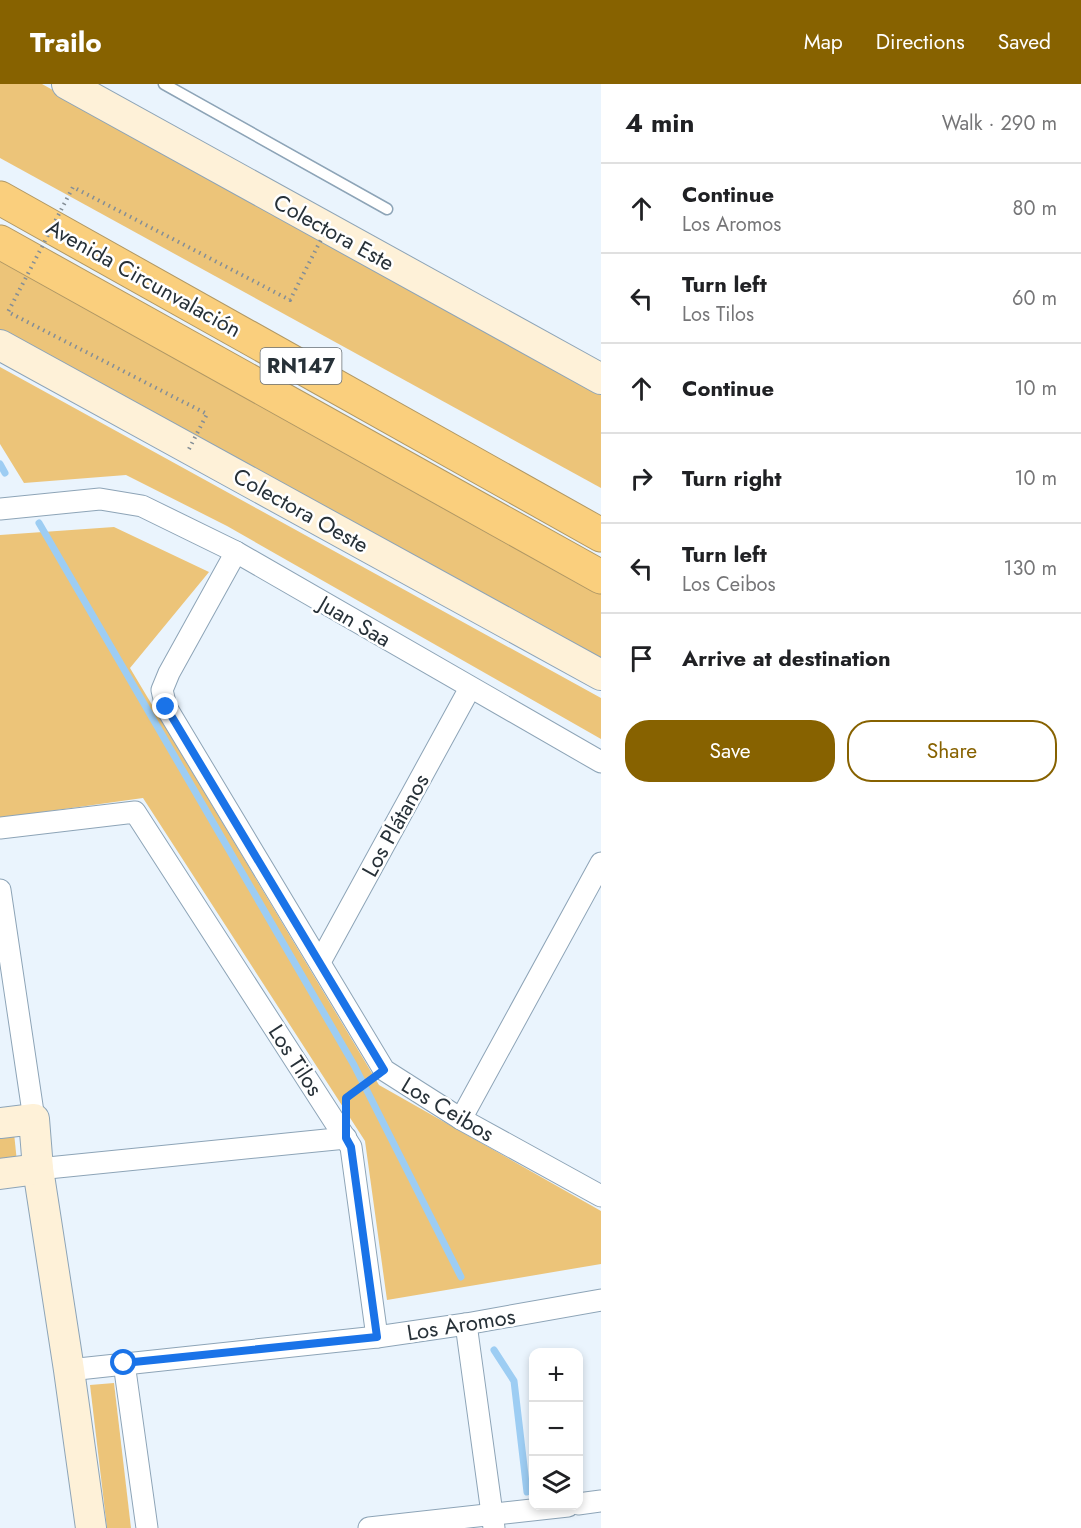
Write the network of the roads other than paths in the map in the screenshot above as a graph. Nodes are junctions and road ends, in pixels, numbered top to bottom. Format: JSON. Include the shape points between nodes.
{"nodes":[{"id":1,"x":67,"y":84,"type":"edge"},
{"id":2,"x":164,"y":84,"type":"edge"},
{"id":3,"x":0,"y":198,"type":"edge"},
{"id":4,"x":387,"y":209,"type":"dead end"},
{"id":5,"x":0,"y":242,"type":"edge"},
{"id":6,"x":0,"y":345,"type":"edge"},
{"id":7,"x":601,"y":379,"type":"edge"},
{"id":8,"x":0,"y":509,"type":"edge"},
{"id":9,"x":601,"y":535,"type":"edge"},
{"id":10,"x":236,"y":552,"type":"junction"},
{"id":11,"x":601,"y":577,"type":"edge"},
{"id":12,"x":601,"y":675,"type":"edge"},
{"id":13,"x":470,"y":688,"type":"junction"},
{"id":14,"x":601,"y":762,"type":"edge"},
{"id":15,"x":0,"y":828,"type":"edge"},
{"id":16,"x":601,"y":863,"type":"edge"},
{"id":17,"x":0,"y":890,"type":"edge"},
{"id":18,"x":320,"y":962,"type":"junction"},
{"id":19,"x":34,"y":1119,"type":"junction"},
{"id":20,"x":461,"y":1119,"type":"junction"},
{"id":21,"x":0,"y":1123,"type":"edge"},
{"id":22,"x":346,"y":1138,"type":"junction"},
{"id":23,"x":38,"y":1169,"type":"junction"},
{"id":24,"x":0,"y":1174,"type":"edge"},
{"id":25,"x":601,"y":1196,"type":"edge"},
{"id":26,"x":601,"y":1300,"type":"edge"},
{"id":27,"x":466,"y":1324,"type":"junction"},
{"id":28,"x":377,"y":1337,"type":"junction"},
{"id":29,"x":124,"y":1363,"type":"junction"},
{"id":30,"x":69,"y":1370,"type":"junction"},
{"id":31,"x":601,"y":1501,"type":"edge"},
{"id":32,"x":583,"y":1503,"type":"edge"},
{"id":33,"x":548,"y":1510,"type":"edge"},
{"id":34,"x":493,"y":1521,"type":"edge"},
{"id":35,"x":91,"y":1528,"type":"edge"},
{"id":36,"x":147,"y":1528,"type":"edge"},
{"id":37,"x":369,"y":1528,"type":"edge"}],
"edges":[{"from":1,"to":7,"type":"street","name":"Colectora Este"},
{"from":2,"to":4,"type":"lane"},
{"from":3,"to":9,"type":"highway","name":"Avenida Circunvalación","number":"RN147"},
{"from":5,"to":11,"type":"highway","name":"Avenida Circunvalación","number":"RN147"},
{"from":6,"to":12,"type":"street","name":"Colectora Oeste"},
{"from":8,"to":10,"type":"street","name":"Juan Saa","via":[[100,499],[142,506]]},
{"from":10,"to":13,"type":"street","name":"Juan Saa"},
{"from":10,"to":18,"type":"street","name":"Los Ceibos","via":[[162,690],[166,707]]},
{"from":13,"to":14,"type":"street","name":"Juan Saa"},
{"from":13,"to":18,"type":"street","name":"Los Plátanos"},
{"from":15,"to":22,"type":"street","name":"Los Tilos","via":[[135,812]]},
{"from":16,"to":20,"type":"street"},
{"from":17,"to":19,"type":"street"},
{"from":18,"to":20,"type":"street","name":"Los Ceibos","via":[[384,1070]]},
{"from":19,"to":21,"type":"street"},
{"from":19,"to":23,"type":"street"},
{"from":20,"to":25,"type":"street","name":"Los Ceibos"},
{"from":22,"to":23,"type":"street"},
{"from":22,"to":28,"type":"street","name":"Los Tilos","via":[[351,1147]]},
{"from":23,"to":24,"type":"street"},
{"from":23,"to":30,"type":"street"},
{"from":26,"to":27,"type":"street","name":"Los Aromos"},
{"from":27,"to":28,"type":"street","name":"Los Aromos"},
{"from":27,"to":34,"type":"street"},
{"from":28,"to":29,"type":"street","name":"Los Aromos"},
{"from":29,"to":30,"type":"street","name":"Los Aromos"},
{"from":29,"to":36,"type":"street"},
{"from":30,"to":35,"type":"street"},
{"from":31,"to":32,"type":"street"},
{"from":33,"to":34,"type":"street"},
{"from":34,"to":37,"type":"street"}]}
